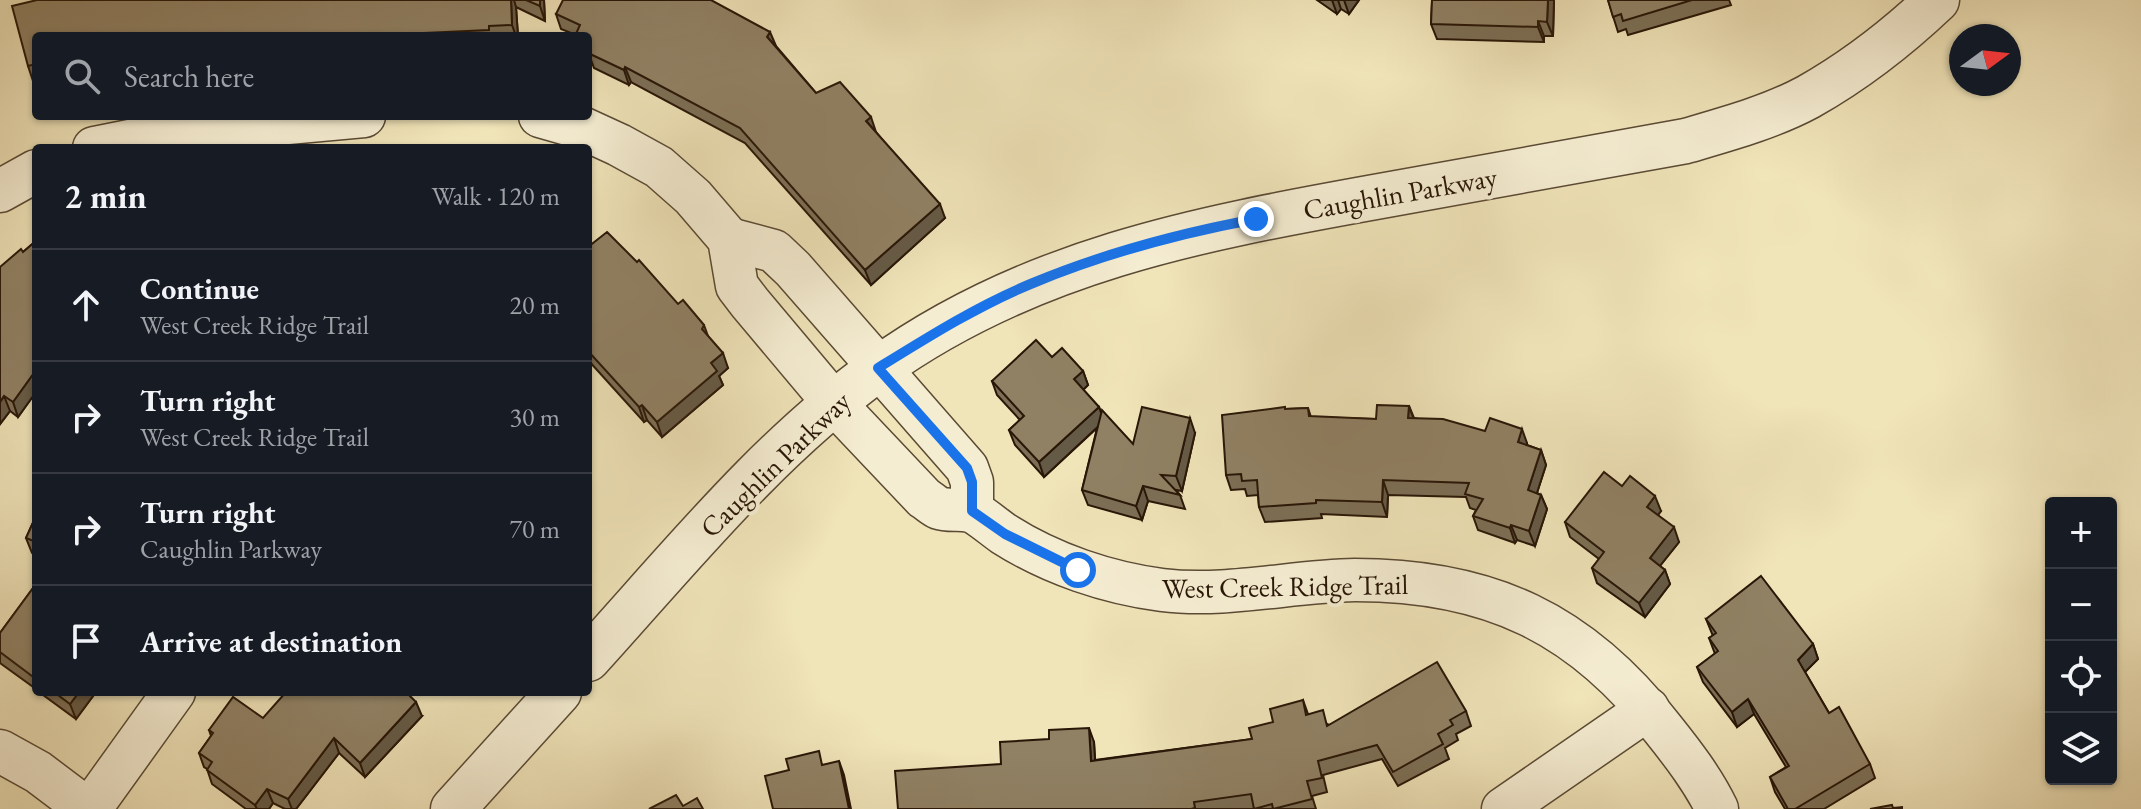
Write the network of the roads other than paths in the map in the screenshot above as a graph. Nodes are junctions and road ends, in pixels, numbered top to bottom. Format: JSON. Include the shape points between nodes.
{"nodes":[{"id":1,"x":1937,"y":0,"type":"edge"},
{"id":2,"x":321,"y":120,"type":"edge"},
{"id":3,"x":554,"y":120,"type":"edge"},
{"id":4,"x":114,"y":144,"type":"edge"},
{"id":5,"x":32,"y":173,"type":"edge"},
{"id":6,"x":0,"y":191,"type":"edge"},
{"id":7,"x":729,"y":239,"type":"junction"},
{"id":8,"x":878,"y":368,"type":"junction"},
{"id":9,"x":834,"y":403,"type":"junction"},
{"id":10,"x":972,"y":511,"type":"junction"},
{"id":11,"x":592,"y":655,"type":"edge"},
{"id":12,"x":171,"y":696,"type":"edge"},
{"id":13,"x":555,"y":696,"type":"edge"},
{"id":14,"x":1648,"y":709,"type":"junction"},
{"id":15,"x":0,"y":751,"type":"edge"},
{"id":16,"x":88,"y":809,"type":"edge"},
{"id":17,"x":453,"y":809,"type":"edge"},
{"id":18,"x":1503,"y":809,"type":"edge"},
{"id":19,"x":1717,"y":809,"type":"edge"}],
"edges":[{"from":1,"to":8,"type":"street","name":"Caughlin Parkway","via":[[1860,65],[1806,98],[1736,127],[1686,141],[1150,243],[1032,283]]},
{"from":2,"to":4,"type":"street"},
{"from":3,"to":7,"type":"street","via":[[582,128],[659,167]]},
{"from":5,"to":6,"type":"street"},
{"from":7,"to":8,"type":"street","via":[[774,251]]},
{"from":7,"to":9,"type":"street","name":"West Creek Ridge Trail","via":[[737,286]]},
{"from":8,"to":9,"type":"street","name":"Caughlin Parkway"},
{"from":8,"to":10,"type":"street","via":[[967,468]]},
{"from":9,"to":10,"type":"street","name":"West Creek Ridge Trail","via":[[924,498],[940,509]]},
{"from":9,"to":11,"type":"street","name":"Caughlin Parkway","via":[[750,480]]},
{"from":10,"to":14,"type":"street","name":"West Creek Ridge Trail","via":[[1035,551],[1078,570],[1149,588],[1208,592],[1399,581],[1486,596],[1567,635]]},
{"from":12,"to":16,"type":"street"},
{"from":13,"to":17,"type":"street"},
{"from":14,"to":18,"type":"street"},
{"from":14,"to":19,"type":"street","name":"West Creek Ridge Trail"},
{"from":15,"to":16,"type":"street"}]}
